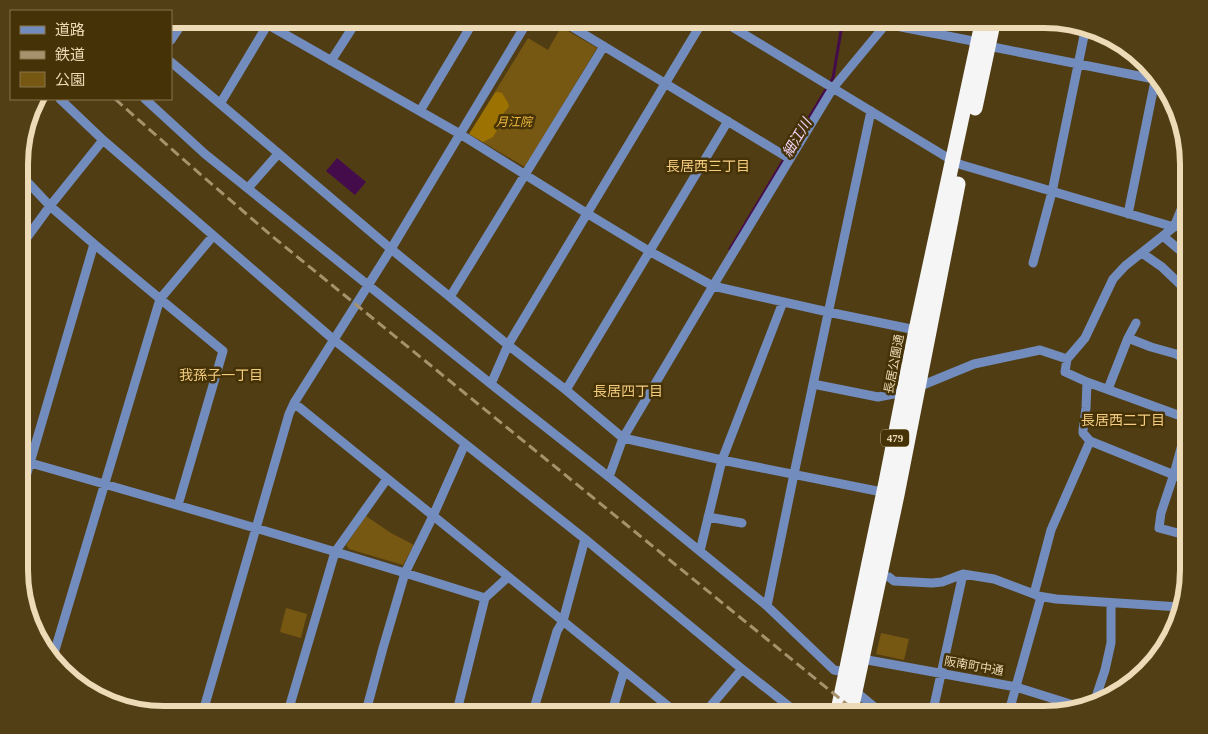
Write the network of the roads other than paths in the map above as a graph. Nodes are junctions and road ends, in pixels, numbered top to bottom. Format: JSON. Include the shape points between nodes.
{"nodes":[{"id":1,"x":179,"y":28,"type":"edge"},
{"id":2,"x":265,"y":28,"type":"edge"},
{"id":3,"x":279,"y":28,"type":"edge"},
{"id":4,"x":352,"y":28,"type":"edge"},
{"id":5,"x":470,"y":28,"type":"edge"},
{"id":6,"x":524,"y":28,"type":"edge"},
{"id":7,"x":574,"y":28,"type":"edge"},
{"id":8,"x":699,"y":28,"type":"edge"},
{"id":9,"x":734,"y":28,"type":"edge"},
{"id":10,"x":882,"y":28,"type":"edge"},
{"id":11,"x":917,"y":28,"type":"edge"},
{"id":12,"x":983,"y":28,"type":"edge"},
{"id":13,"x":990,"y":28,"type":"edge"},
{"id":14,"x":1084,"y":34,"type":"edge"},
{"id":15,"x":172,"y":38,"type":"edge"},
{"id":16,"x":983,"y":44,"type":"junction"},
{"id":17,"x":604,"y":46,"type":"junction"},
{"id":18,"x":331,"y":61,"type":"junction"},
{"id":19,"x":172,"y":63,"type":"edge"},
{"id":20,"x":1078,"y":64,"type":"junction"},
{"id":21,"x":1149,"y":77,"type":"edge"},
{"id":22,"x":665,"y":83,"type":"junction"},
{"id":23,"x":1156,"y":85,"type":"edge"},
{"id":24,"x":833,"y":88,"type":"junction"},
{"id":25,"x":61,"y":100,"type":"edge"},
{"id":26,"x":146,"y":100,"type":"edge"},
{"id":27,"x":220,"y":104,"type":"junction"},
{"id":28,"x":420,"y":111,"type":"junction"},
{"id":29,"x":871,"y":111,"type":"junction"},
{"id":30,"x":728,"y":121,"type":"junction"},
{"id":31,"x":460,"y":134,"type":"junction"},
{"id":32,"x":103,"y":140,"type":"junction"},
{"id":33,"x":278,"y":154,"type":"junction"},
{"id":34,"x":790,"y":159,"type":"junction"},
{"id":35,"x":958,"y":163,"type":"junction"},
{"id":36,"x":525,"y":175,"type":"junction"},
{"id":37,"x":28,"y":183,"type":"edge"},
{"id":38,"x":248,"y":188,"type":"junction"},
{"id":39,"x":1052,"y":192,"type":"junction"},
{"id":40,"x":50,"y":206,"type":"junction"},
{"id":41,"x":1180,"y":212,"type":"edge"},
{"id":42,"x":588,"y":214,"type":"junction"},
{"id":43,"x":1128,"y":214,"type":"junction"},
{"id":44,"x":1174,"y":226,"type":"junction"},
{"id":45,"x":28,"y":236,"type":"edge"},
{"id":46,"x":213,"y":236,"type":"junction"},
{"id":47,"x":1163,"y":236,"type":"junction"},
{"id":48,"x":94,"y":244,"type":"junction"},
{"id":49,"x":391,"y":249,"type":"junction"},
{"id":50,"x":1180,"y":250,"type":"edge"},
{"id":51,"x":650,"y":251,"type":"junction"},
{"id":52,"x":1142,"y":253,"type":"junction"},
{"id":53,"x":1033,"y":263,"type":"dead end"},
{"id":54,"x":1180,"y":284,"type":"edge"},
{"id":55,"x":369,"y":285,"type":"junction"},
{"id":56,"x":713,"y":286,"type":"junction"},
{"id":57,"x":450,"y":297,"type":"junction"},
{"id":58,"x":160,"y":299,"type":"junction"},
{"id":59,"x":783,"y":302,"type":"junction"},
{"id":60,"x":828,"y":312,"type":"junction"},
{"id":61,"x":1136,"y":323,"type":"dead end"},
{"id":62,"x":916,"y":330,"type":"junction"},
{"id":63,"x":1128,"y":338,"type":"junction"},
{"id":64,"x":334,"y":340,"type":"junction"},
{"id":65,"x":508,"y":345,"type":"junction"},
{"id":66,"x":1180,"y":356,"type":"edge"},
{"id":67,"x":1067,"y":359,"type":"junction"},
{"id":68,"x":1087,"y":382,"type":"junction"},
{"id":69,"x":491,"y":384,"type":"junction"},
{"id":70,"x":813,"y":384,"type":"junction"},
{"id":71,"x":918,"y":387,"type":"junction"},
{"id":72,"x":1108,"y":389,"type":"junction"},
{"id":73,"x":566,"y":390,"type":"junction"},
{"id":74,"x":904,"y":392,"type":"junction"},
{"id":75,"x":294,"y":403,"type":"junction"},
{"id":76,"x":1180,"y":416,"type":"edge"},
{"id":77,"x":623,"y":438,"type":"junction"},
{"id":78,"x":1090,"y":441,"type":"junction"},
{"id":79,"x":465,"y":444,"type":"junction"},
{"id":80,"x":1180,"y":452,"type":"edge"},
{"id":81,"x":722,"y":460,"type":"junction"},
{"id":82,"x":30,"y":463,"type":"junction"},
{"id":83,"x":28,"y":470,"type":"edge"},
{"id":84,"x":794,"y":474,"type":"junction"},
{"id":85,"x":1174,"y":474,"type":"junction"},
{"id":86,"x":1180,"y":476,"type":"edge"},
{"id":87,"x":609,"y":477,"type":"junction"},
{"id":88,"x":388,"y":479,"type":"junction"},
{"id":89,"x":104,"y":484,"type":"junction"},
{"id":90,"x":890,"y":494,"type":"junction"},
{"id":91,"x":178,"y":505,"type":"junction"},
{"id":92,"x":433,"y":516,"type":"junction"},
{"id":93,"x":708,"y":517,"type":"junction"},
{"id":94,"x":742,"y":523,"type":"dead end"},
{"id":95,"x":256,"y":529,"type":"junction"},
{"id":96,"x":1180,"y":534,"type":"edge"},
{"id":97,"x":585,"y":539,"type":"junction"},
{"id":98,"x":335,"y":552,"type":"junction"},
{"id":99,"x":700,"y":552,"type":"junction"},
{"id":100,"x":405,"y":573,"type":"junction"},
{"id":101,"x":963,"y":574,"type":"junction"},
{"id":102,"x":879,"y":576,"type":"junction"},
{"id":103,"x":508,"y":577,"type":"junction"},
{"id":104,"x":1038,"y":595,"type":"junction"},
{"id":105,"x":485,"y":598,"type":"junction"},
{"id":106,"x":1111,"y":603,"type":"junction"},
{"id":107,"x":767,"y":606,"type":"junction"},
{"id":108,"x":1175,"y":608,"type":"edge"},
{"id":109,"x":563,"y":621,"type":"junction"},
{"id":110,"x":54,"y":652,"type":"edge"},
{"id":111,"x":862,"y":659,"type":"junction"},
{"id":112,"x":742,"y":669,"type":"junction"},
{"id":113,"x":624,"y":671,"type":"junction"},
{"id":114,"x":845,"y":672,"type":"junction"},
{"id":115,"x":942,"y":673,"type":"junction"},
{"id":116,"x":1016,"y":687,"type":"junction"},
{"id":117,"x":855,"y":690,"type":"junction"},
{"id":118,"x":1096,"y":696,"type":"edge"},
{"id":119,"x":1071,"y":704,"type":"edge"},
{"id":120,"x":204,"y":706,"type":"edge"},
{"id":121,"x":290,"y":706,"type":"edge"},
{"id":122,"x":368,"y":706,"type":"edge"},
{"id":123,"x":459,"y":706,"type":"edge"},
{"id":124,"x":535,"y":706,"type":"edge"},
{"id":125,"x":614,"y":706,"type":"edge"},
{"id":126,"x":668,"y":706,"type":"edge"},
{"id":127,"x":711,"y":706,"type":"edge"},
{"id":128,"x":789,"y":706,"type":"edge"},
{"id":129,"x":839,"y":706,"type":"edge"},
{"id":130,"x":852,"y":706,"type":"edge"},
{"id":131,"x":874,"y":706,"type":"edge"},
{"id":132,"x":934,"y":706,"type":"edge"},
{"id":133,"x":1011,"y":706,"type":"edge"}],
"edges":[{"from":1,"to":15,"type":"street"},
{"from":2,"to":27,"type":"street"},
{"from":3,"to":18,"type":"street"},
{"from":4,"to":18,"type":"street"},
{"from":5,"to":28,"type":"street"},
{"from":6,"to":31,"type":"street"},
{"from":7,"to":17,"type":"street"},
{"from":8,"to":22,"type":"street"},
{"from":9,"to":24,"type":"street"},
{"from":10,"to":24,"type":"street"},
{"from":11,"to":16,"type":"street"},
{"from":12,"to":16,"type":"highway","name":"長居公園通","number":"479"},
{"from":13,"to":16,"type":"highway","name":"長居公園通","number":"479"},
{"from":14,"to":20,"type":"street"},
{"from":16,"to":20,"type":"street"},
{"from":16,"to":35,"type":"highway","name":"長居公園通","number":"479"},
{"from":17,"to":22,"type":"street"},
{"from":17,"to":36,"type":"street"},
{"from":18,"to":28,"type":"street"},
{"from":19,"to":27,"type":"street"},
{"from":20,"to":21,"type":"street"},
{"from":20,"to":39,"type":"street"},
{"from":22,"to":30,"type":"street"},
{"from":22,"to":42,"type":"street"},
{"from":23,"to":43,"type":"street"},
{"from":24,"to":29,"type":"street"},
{"from":24,"to":34,"type":"street"},
{"from":25,"to":32,"type":"street"},
{"from":26,"to":38,"type":"street"},
{"from":27,"to":33,"type":"street"},
{"from":28,"to":31,"type":"street"},
{"from":29,"to":35,"type":"street"},
{"from":29,"to":60,"type":"street"},
{"from":30,"to":34,"type":"street"},
{"from":30,"to":51,"type":"street"},
{"from":31,"to":36,"type":"street"},
{"from":31,"to":49,"type":"street"},
{"from":32,"to":40,"type":"street"},
{"from":32,"to":46,"type":"street"},
{"from":33,"to":38,"type":"street"},
{"from":33,"to":49,"type":"street"},
{"from":34,"to":56,"type":"street"},
{"from":35,"to":39,"type":"street"},
{"from":35,"to":62,"type":"highway","name":"長居公園通","number":"479"},
{"from":35,"to":71,"type":"highway","name":"長居公園通","number":"479"},
{"from":36,"to":42,"type":"street"},
{"from":36,"to":57,"type":"street"},
{"from":37,"to":40,"type":"street"},
{"from":38,"to":55,"type":"street"},
{"from":39,"to":43,"type":"street"},
{"from":39,"to":53,"type":"street"},
{"from":40,"to":45,"type":"street"},
{"from":40,"to":48,"type":"street"},
{"from":41,"to":44,"type":"street"},
{"from":42,"to":51,"type":"street"},
{"from":42,"to":65,"type":"street"},
{"from":43,"to":44,"type":"street"},
{"from":44,"to":47,"type":"street"},
{"from":46,"to":58,"type":"street"},
{"from":46,"to":64,"type":"street"},
{"from":47,"to":50,"type":"street"},
{"from":47,"to":52,"type":"street"},
{"from":48,"to":58,"type":"street"},
{"from":48,"to":82,"type":"street"},
{"from":49,"to":55,"type":"street"},
{"from":49,"to":57,"type":"street"},
{"from":51,"to":56,"type":"street"},
{"from":51,"to":73,"type":"street"},
{"from":52,"to":54,"type":"street"},
{"from":52,"to":67,"type":"street","via":[[1113,279],[1085,338]]},
{"from":55,"to":64,"type":"street"},
{"from":55,"to":69,"type":"street"},
{"from":56,"to":59,"type":"street"},
{"from":56,"to":77,"type":"street"},
{"from":57,"to":65,"type":"street"},
{"from":58,"to":89,"type":"street"},
{"from":58,"to":91,"type":"street","via":[[223,351]]},
{"from":59,"to":60,"type":"street"},
{"from":59,"to":81,"type":"street"},
{"from":60,"to":62,"type":"street"},
{"from":60,"to":70,"type":"street"},
{"from":61,"to":63,"type":"street"},
{"from":62,"to":74,"type":"highway","name":"長居公園通","number":"479"},
{"from":63,"to":66,"type":"street"},
{"from":63,"to":72,"type":"street"},
{"from":64,"to":75,"type":"street"},
{"from":64,"to":79,"type":"street"},
{"from":65,"to":69,"type":"street"},
{"from":65,"to":73,"type":"street"},
{"from":67,"to":68,"type":"street","via":[[1065,372]]},
{"from":67,"to":71,"type":"street","via":[[1040,350],[974,364]]},
{"from":68,"to":72,"type":"street"},
{"from":68,"to":78,"type":"street","via":[[1083,430]]},
{"from":69,"to":87,"type":"street"},
{"from":70,"to":74,"type":"street","via":[[878,397]]},
{"from":70,"to":84,"type":"street"},
{"from":71,"to":90,"type":"highway","name":"長居公園通","number":"479"},
{"from":72,"to":76,"type":"street"},
{"from":73,"to":77,"type":"street"},
{"from":74,"to":90,"type":"highway","name":"長居公園通","number":"479"},
{"from":75,"to":88,"type":"street"},
{"from":75,"to":95,"type":"street"},
{"from":77,"to":81,"type":"street"},
{"from":77,"to":87,"type":"street"},
{"from":78,"to":85,"type":"street"},
{"from":78,"to":104,"type":"street","via":[[1051,530]]},
{"from":79,"to":92,"type":"street"},
{"from":79,"to":97,"type":"street"},
{"from":80,"to":85,"type":"street"},
{"from":81,"to":84,"type":"street"},
{"from":81,"to":93,"type":"street"},
{"from":82,"to":83,"type":"street"},
{"from":82,"to":89,"type":"street"},
{"from":84,"to":90,"type":"street"},
{"from":84,"to":107,"type":"street"},
{"from":85,"to":86,"type":"street"},
{"from":85,"to":96,"type":"street","via":[[1159,528]]},
{"from":87,"to":99,"type":"street"},
{"from":88,"to":92,"type":"street"},
{"from":88,"to":98,"type":"street"},
{"from":89,"to":91,"type":"street"},
{"from":89,"to":110,"type":"street"},
{"from":90,"to":102,"type":"highway","name":"長居公園通","number":"479"},
{"from":90,"to":114,"type":"highway","name":"長居公園通","number":"479"},
{"from":91,"to":95,"type":"street"},
{"from":92,"to":100,"type":"street"},
{"from":92,"to":103,"type":"street"},
{"from":93,"to":94,"type":"street"},
{"from":93,"to":99,"type":"street"},
{"from":95,"to":98,"type":"street"},
{"from":95,"to":120,"type":"street"},
{"from":97,"to":109,"type":"street"},
{"from":97,"to":112,"type":"street"},
{"from":98,"to":100,"type":"street"},
{"from":98,"to":121,"type":"street"},
{"from":99,"to":107,"type":"street"},
{"from":100,"to":105,"type":"street"},
{"from":100,"to":122,"type":"street"},
{"from":101,"to":102,"type":"street","via":[[932,583],[894,581]]},
{"from":101,"to":104,"type":"street","via":[[994,579]]},
{"from":101,"to":115,"type":"street"},
{"from":102,"to":111,"type":"highway","name":"長居公園通","number":"479"},
{"from":103,"to":105,"type":"street"},
{"from":103,"to":109,"type":"street"},
{"from":104,"to":106,"type":"street"},
{"from":104,"to":116,"type":"street"},
{"from":105,"to":123,"type":"street"},
{"from":106,"to":108,"type":"street"},
{"from":106,"to":118,"type":"street","via":[[1111,643]]},
{"from":107,"to":114,"type":"street","via":[[834,670]]},
{"from":109,"to":113,"type":"street"},
{"from":109,"to":124,"type":"street","via":[[557,631]]},
{"from":111,"to":115,"type":"street","name":"阪南町中通"},
{"from":111,"to":117,"type":"highway","name":"長居公園通","number":"479"},
{"from":112,"to":127,"type":"street"},
{"from":112,"to":128,"type":"street"},
{"from":113,"to":125,"type":"street"},
{"from":113,"to":126,"type":"street"},
{"from":114,"to":129,"type":"highway","name":"長居公園通","number":"479"},
{"from":115,"to":116,"type":"street","name":"阪南町中通"},
{"from":115,"to":132,"type":"street"},
{"from":116,"to":119,"type":"street","name":"阪南町中通"},
{"from":116,"to":133,"type":"street"},
{"from":117,"to":130,"type":"highway","name":"長居公園通","number":"479"},
{"from":117,"to":131,"type":"street"}]}
